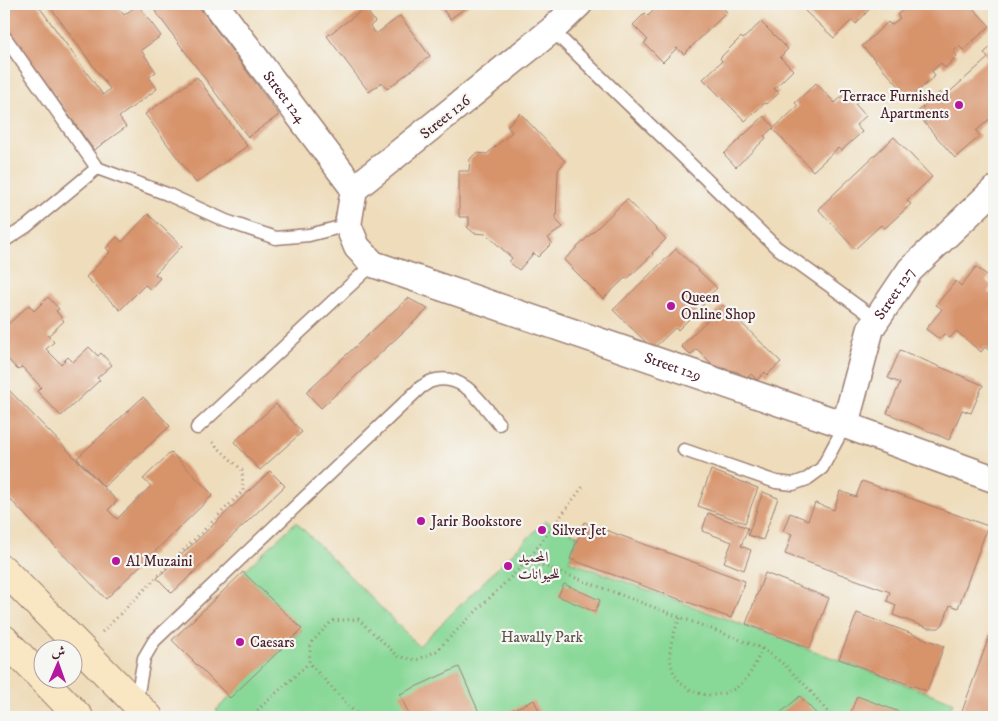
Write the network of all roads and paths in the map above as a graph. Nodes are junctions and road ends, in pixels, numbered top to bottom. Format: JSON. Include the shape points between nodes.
{"nodes":[{"id":1,"x":215,"y":4,"type":"edge"},
{"id":2,"x":579,"y":4,"type":"edge"},
{"id":3,"x":552,"y":30,"type":"junction"},
{"id":4,"x":4,"y":36,"type":"edge"},
{"id":5,"x":97,"y":168,"type":"junction"},
{"id":6,"x":354,"y":189,"type":"junction"},
{"id":7,"x":994,"y":190,"type":"edge"},
{"id":8,"x":4,"y":241,"type":"edge"},
{"id":9,"x":359,"y":246,"type":"junction"},
{"id":10,"x":877,"y":320,"type":"junction"},
{"id":11,"x":499,"y":424,"type":"dead end"},
{"id":12,"x":845,"y":425,"type":"junction"},
{"id":13,"x":197,"y":428,"type":"joint"},
{"id":14,"x":684,"y":450,"type":"dead end"},
{"id":15,"x":994,"y":480,"type":"edge"},
{"id":16,"x":584,"y":485,"type":"dead end"},
{"id":17,"x":528,"y":560,"type":"junction"},
{"id":18,"x":4,"y":570,"type":"edge"},
{"id":19,"x":680,"y":618,"type":"junction"},
{"id":20,"x":4,"y":639,"type":"edge"},
{"id":21,"x":762,"y":648,"type":"junction"},
{"id":22,"x":84,"y":650,"type":"junction"},
{"id":23,"x":309,"y":663,"type":"junction"},
{"id":24,"x":142,"y":710,"type":"edge"},
{"id":25,"x":79,"y":717,"type":"edge"},
{"id":26,"x":250,"y":717,"type":"edge"},
{"id":27,"x":359,"y":717,"type":"edge"},
{"id":28,"x":832,"y":717,"type":"edge"}],
"edges":[{"from":1,"to":6,"type":"street","name":"Street 124"},
{"from":2,"to":3,"type":"street","name":"Street 126"},
{"from":3,"to":6,"type":"street","name":"Street 126"},
{"from":3,"to":10,"type":"lane","via":[[776,247]]},
{"from":4,"to":5,"type":"lane"},
{"from":5,"to":8,"type":"lane"},
{"from":5,"to":9,"type":"lane","via":[[276,238],[308,235]]},
{"from":6,"to":9,"type":"street"},
{"from":7,"to":10,"type":"street","name":"Street 127","via":[[910,270]]},
{"from":9,"to":12,"type":"street","name":"Street 129"},
{"from":9,"to":13,"type":"lane"},
{"from":10,"to":12,"type":"street","name":"Street 127","via":[[871,328]]},
{"from":11,"to":24,"type":"lane","via":[[468,388],[455,380],[432,381],[421,386],[154,641],[144,658]]},
{"from":12,"to":14,"type":"lane","via":[[822,468],[793,484],[776,482]]},
{"from":12,"to":15,"type":"street","name":"Street 129"},
{"from":13,"to":22,"type":"path","via":[[242,470],[244,491]]},
{"from":16,"to":17,"type":"path"},
{"from":17,"to":19,"type":"path"},
{"from":17,"to":23,"type":"path","via":[[436,651],[417,660],[399,657],[358,619],[332,621],[311,643]]},
{"from":18,"to":22,"type":"main road"},
{"from":19,"to":21,"type":"path"},
{"from":19,"to":21,"type":"path","via":[[673,635],[672,668],[680,682],[696,693],[715,696],[733,691],[747,679]]},
{"from":20,"to":25,"type":"main road"},
{"from":21,"to":28,"type":"path","via":[[786,666]]},
{"from":22,"to":24,"type":"main road"},
{"from":23,"to":26,"type":"path"},
{"from":23,"to":27,"type":"path"}]}
